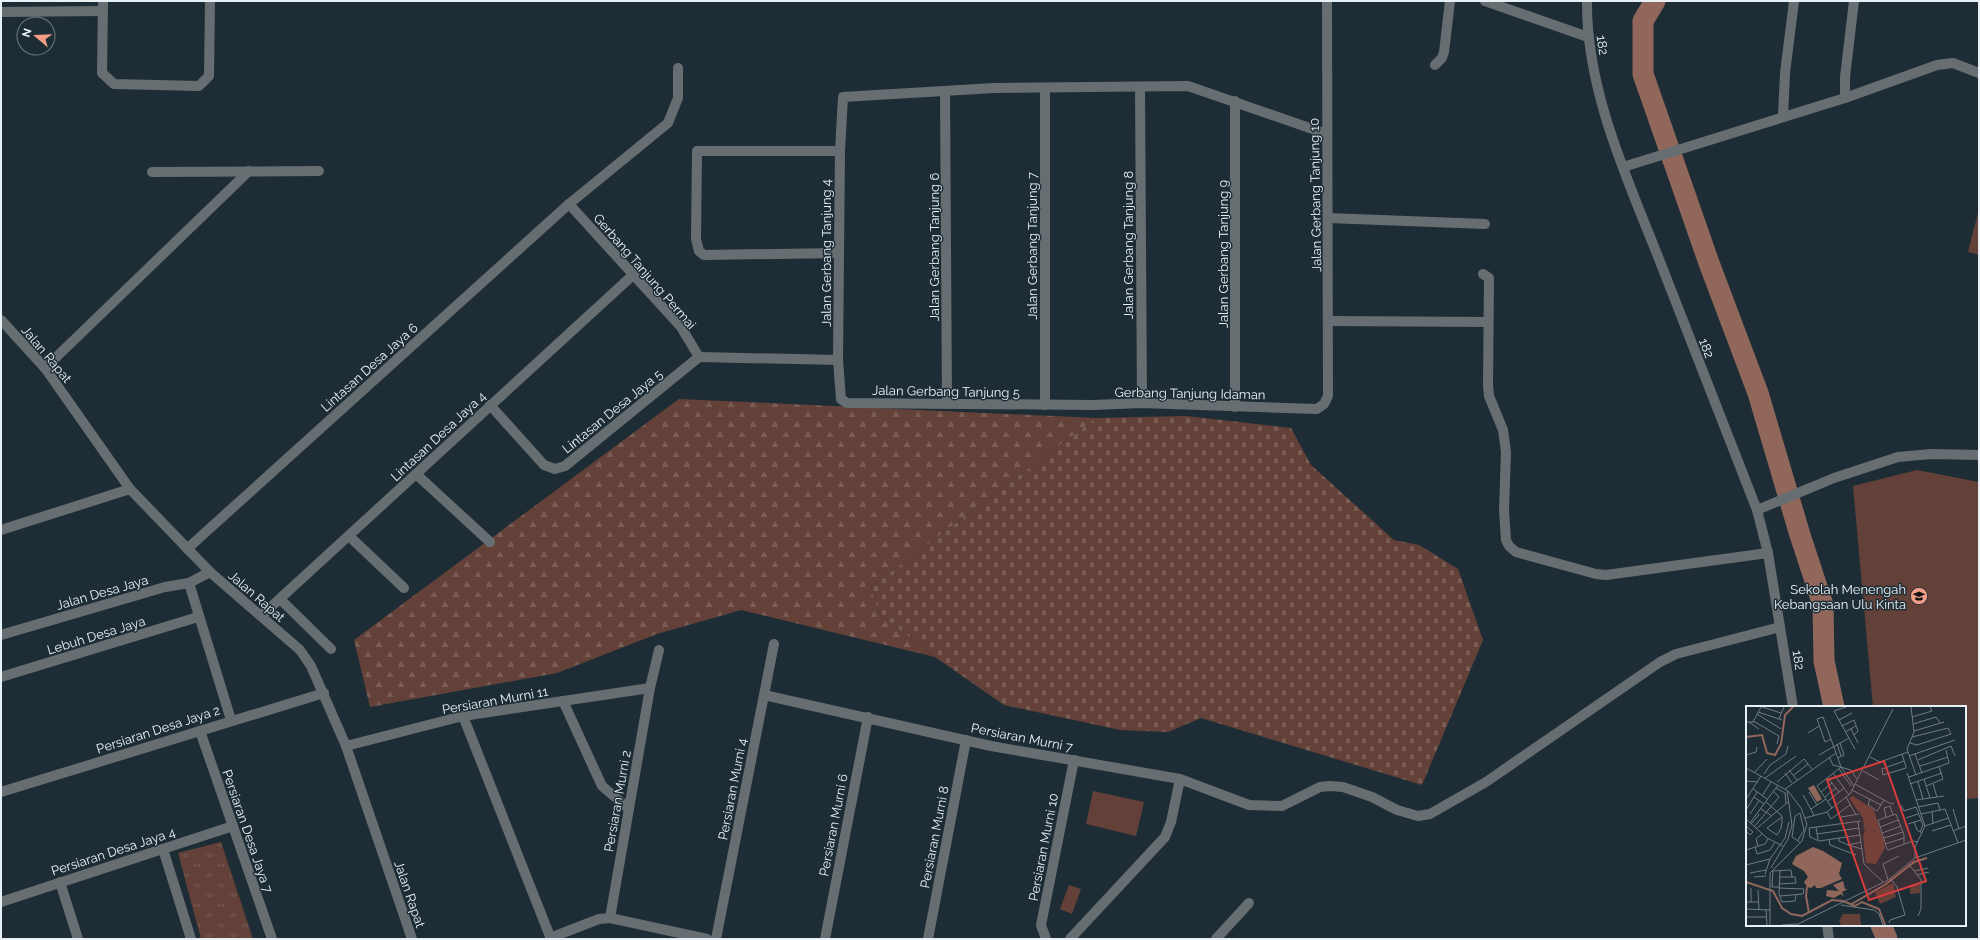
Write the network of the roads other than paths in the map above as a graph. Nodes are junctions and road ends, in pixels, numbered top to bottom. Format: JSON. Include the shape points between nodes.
{"nodes":[{"id":1,"x":210,"y":1,"type":"edge"},
{"id":2,"x":1327,"y":1,"type":"edge"},
{"id":3,"x":1450,"y":1,"type":"edge"},
{"id":4,"x":1485,"y":1,"type":"edge"},
{"id":5,"x":1587,"y":1,"type":"edge"},
{"id":6,"x":1794,"y":1,"type":"edge"},
{"id":7,"x":1854,"y":1,"type":"edge"},
{"id":8,"x":103,"y":6,"type":"edge"},
{"id":9,"x":1,"y":12,"type":"edge"},
{"id":10,"x":1588,"y":37,"type":"junction"},
{"id":11,"x":1435,"y":65,"type":"dead end"},
{"id":12,"x":678,"y":68,"type":"dead end"},
{"id":13,"x":1979,"y":73,"type":"edge"},
{"id":14,"x":1140,"y":87,"type":"junction"},
{"id":15,"x":1046,"y":88,"type":"junction"},
{"id":16,"x":945,"y":91,"type":"junction"},
{"id":17,"x":1845,"y":98,"type":"junction"},
{"id":18,"x":1235,"y":101,"type":"junction"},
{"id":19,"x":1783,"y":116,"type":"junction"},
{"id":20,"x":1327,"y":134,"type":"junction"},
{"id":21,"x":840,"y":151,"type":"junction"},
{"id":22,"x":1623,"y":167,"type":"junction"},
{"id":23,"x":249,"y":171,"type":"junction"},
{"id":24,"x":320,"y":171,"type":"dead end"},
{"id":25,"x":152,"y":172,"type":"dead end"},
{"id":26,"x":569,"y":204,"type":"junction"},
{"id":27,"x":1328,"y":218,"type":"junction"},
{"id":28,"x":1485,"y":224,"type":"dead end"},
{"id":29,"x":839,"y":252,"type":"junction"},
{"id":30,"x":1483,"y":274,"type":"dead end"},
{"id":31,"x":633,"y":275,"type":"junction"},
{"id":32,"x":1,"y":320,"type":"edge"},
{"id":33,"x":1328,"y":321,"type":"junction"},
{"id":34,"x":1488,"y":322,"type":"junction"},
{"id":35,"x":699,"y":357,"type":"junction"},
{"id":36,"x":838,"y":360,"type":"junction"},
{"id":37,"x":45,"y":368,"type":"junction"},
{"id":38,"x":1328,"y":396,"type":"joint"},
{"id":39,"x":847,"y":403,"type":"joint"},
{"id":40,"x":1142,"y":403,"type":"junction"},
{"id":41,"x":947,"y":404,"type":"junction"},
{"id":42,"x":490,"y":405,"type":"junction"},
{"id":43,"x":1045,"y":405,"type":"junction"},
{"id":44,"x":1235,"y":407,"type":"junction"},
{"id":45,"x":1979,"y":454,"type":"edge"},
{"id":46,"x":416,"y":474,"type":"junction"},
{"id":47,"x":130,"y":489,"type":"junction"},
{"id":48,"x":1757,"y":510,"type":"junction"},
{"id":49,"x":1,"y":530,"type":"edge"},
{"id":50,"x":349,"y":536,"type":"junction"},
{"id":51,"x":490,"y":542,"type":"dead end"},
{"id":52,"x":187,"y":549,"type":"junction"},
{"id":53,"x":1768,"y":553,"type":"junction"},
{"id":54,"x":210,"y":572,"type":"junction"},
{"id":55,"x":189,"y":583,"type":"junction"},
{"id":56,"x":404,"y":588,"type":"dead end"},
{"id":57,"x":280,"y":599,"type":"junction"},
{"id":58,"x":261,"y":616,"type":"junction"},
{"id":59,"x":198,"y":617,"type":"junction"},
{"id":60,"x":1780,"y":627,"type":"junction"},
{"id":61,"x":1,"y":635,"type":"edge"},
{"id":62,"x":774,"y":644,"type":"dead end"},
{"id":63,"x":331,"y":649,"type":"dead end"},
{"id":64,"x":659,"y":650,"type":"dead end"},
{"id":65,"x":1,"y":677,"type":"edge"},
{"id":66,"x":650,"y":688,"type":"junction"},
{"id":67,"x":324,"y":693,"type":"junction"},
{"id":68,"x":764,"y":695,"type":"junction"},
{"id":69,"x":563,"y":701,"type":"junction"},
{"id":70,"x":1793,"y":706,"type":"edge"},
{"id":71,"x":463,"y":716,"type":"junction"},
{"id":72,"x":868,"y":717,"type":"junction"},
{"id":73,"x":230,"y":720,"type":"junction"},
{"id":74,"x":200,"y":731,"type":"junction"},
{"id":75,"x":966,"y":740,"type":"junction"},
{"id":76,"x":346,"y":746,"type":"junction"},
{"id":77,"x":1074,"y":760,"type":"junction"},
{"id":78,"x":1180,"y":779,"type":"junction"},
{"id":79,"x":1,"y":792,"type":"edge"},
{"id":80,"x":629,"y":809,"type":"junction"},
{"id":81,"x":233,"y":826,"type":"junction"},
{"id":82,"x":163,"y":849,"type":"junction"},
{"id":83,"x":60,"y":882,"type":"junction"},
{"id":84,"x":1,"y":902,"type":"edge"},
{"id":85,"x":1249,"y":903,"type":"dead end"},
{"id":86,"x":610,"y":918,"type":"junction"},
{"id":87,"x":1827,"y":926,"type":"edge"},
{"id":88,"x":550,"y":938,"type":"edge"},
{"id":89,"x":78,"y":939,"type":"edge"},
{"id":90,"x":191,"y":939,"type":"edge"},
{"id":91,"x":272,"y":939,"type":"edge"},
{"id":92,"x":412,"y":939,"type":"edge"},
{"id":93,"x":707,"y":939,"type":"edge"},
{"id":94,"x":716,"y":939,"type":"edge"},
{"id":95,"x":825,"y":939,"type":"edge"},
{"id":96,"x":928,"y":939,"type":"edge"},
{"id":97,"x":1046,"y":939,"type":"edge"},
{"id":98,"x":1070,"y":939,"type":"edge"},
{"id":99,"x":1216,"y":939,"type":"edge"},
{"id":100,"x":1829,"y":939,"type":"edge"}],
"edges":[{"from":1,"to":8,"type":"street","via":[[209,76],[199,86],[114,84],[102,73]]},
{"from":2,"to":20,"type":"street","name":"Jalan Gerbang Tanjung 10"},
{"from":3,"to":11,"type":"street","via":[[1444,52]]},
{"from":4,"to":10,"type":"street"},
{"from":5,"to":10,"type":"street","name":"182"},
{"from":6,"to":19,"type":"street","via":[[1785,73]]},
{"from":7,"to":17,"type":"street"},
{"from":8,"to":9,"type":"street"},
{"from":10,"to":22,"type":"street","name":"182","via":[[1608,124]]},
{"from":12,"to":26,"type":"street","name":"Lintasan Desa Jaya 6","via":[[678,98],[668,122]]},
{"from":13,"to":17,"type":"street","via":[[1953,63],[1945,63],[1917,70]]},
{"from":14,"to":15,"type":"street"},
{"from":14,"to":18,"type":"street","via":[[1188,86]]},
{"from":14,"to":40,"type":"street","name":"Jalan Gerbang Tanjung 8"},
{"from":15,"to":16,"type":"street"},
{"from":15,"to":43,"type":"street","name":"Jalan Gerbang Tanjung 7"},
{"from":16,"to":21,"type":"street","name":"Jalan Gerbang Tanjung 4","via":[[845,96],[841,100]]},
{"from":16,"to":41,"type":"street","name":"Jalan Gerbang Tanjung 6"},
{"from":17,"to":19,"type":"street"},
{"from":18,"to":20,"type":"street"},
{"from":18,"to":44,"type":"street","name":"Jalan Gerbang Tanjung 9"},
{"from":19,"to":22,"type":"street"},
{"from":20,"to":27,"type":"street","name":"Jalan Gerbang Tanjung 10"},
{"from":21,"to":29,"type":"street","name":"Jalan Gerbang Tanjung 4"},
{"from":21,"to":29,"type":"street","via":[[696,151],[696,240],[699,251],[704,255]]},
{"from":22,"to":48,"type":"street","name":"182"},
{"from":23,"to":24,"type":"street"},
{"from":23,"to":25,"type":"street"},
{"from":23,"to":37,"type":"street"},
{"from":26,"to":31,"type":"street","name":"Gerbang Tanjung Permai"},
{"from":26,"to":52,"type":"street","name":"Lintasan Desa Jaya 6"},
{"from":27,"to":28,"type":"street"},
{"from":27,"to":33,"type":"street","name":"Jalan Gerbang Tanjung 10"},
{"from":29,"to":36,"type":"street","name":"Jalan Gerbang Tanjung 4"},
{"from":30,"to":34,"type":"street","via":[[1489,278]]},
{"from":31,"to":35,"type":"street","name":"Gerbang Tanjung Permai","via":[[680,327]]},
{"from":31,"to":42,"type":"street","name":"Lintasan Desa Jaya 4"},
{"from":32,"to":37,"type":"street","name":"Jalan Rapat"},
{"from":33,"to":34,"type":"street"},
{"from":33,"to":38,"type":"street","name":"Jalan Gerbang Tanjung 10"},
{"from":34,"to":53,"type":"street","via":[[1489,396],[1503,430],[1506,452],[1506,540],[1516,552],[1606,575]]},
{"from":35,"to":36,"type":"street"},
{"from":35,"to":42,"type":"street","name":"Lintasan Desa Jaya 5","via":[[565,466],[555,469],[544,465]]},
{"from":36,"to":39,"type":"street","name":"Jalan Gerbang Tanjung 4","via":[[841,399]]},
{"from":37,"to":47,"type":"street","name":"Jalan Rapat"},
{"from":38,"to":44,"type":"street","name":"Gerbang Tanjung Idaman","via":[[1324,404],[1317,409]]},
{"from":39,"to":41,"type":"street","name":"Jalan Gerbang Tanjung 5"},
{"from":40,"to":43,"type":"street","name":"Gerbang Tanjung Idaman"},
{"from":40,"to":44,"type":"street","name":"Gerbang Tanjung Idaman"},
{"from":41,"to":43,"type":"street","name":"Jalan Gerbang Tanjung 5"},
{"from":42,"to":46,"type":"street","name":"Lintasan Desa Jaya 4"},
{"from":45,"to":48,"type":"street","via":[[1898,457],[1834,478]]},
{"from":46,"to":50,"type":"street","name":"Lintasan Desa Jaya 4"},
{"from":46,"to":51,"type":"street"},
{"from":47,"to":49,"type":"street"},
{"from":47,"to":52,"type":"street","name":"Jalan Rapat"},
{"from":48,"to":53,"type":"street","name":"182"},
{"from":50,"to":56,"type":"street"},
{"from":50,"to":57,"type":"street","name":"Lintasan Desa Jaya 4"},
{"from":52,"to":54,"type":"street","name":"Jalan Rapat"},
{"from":53,"to":60,"type":"street","name":"182"},
{"from":54,"to":55,"type":"street","name":"Jalan Desa Jaya"},
{"from":54,"to":58,"type":"street","name":"Jalan Rapat"},
{"from":55,"to":59,"type":"street"},
{"from":55,"to":61,"type":"street","name":"Jalan Desa Jaya","via":[[165,587]]},
{"from":57,"to":58,"type":"street","name":"Lintasan Desa Jaya 4"},
{"from":57,"to":63,"type":"street"},
{"from":58,"to":67,"type":"street","name":"Jalan Rapat","via":[[300,650]]},
{"from":59,"to":65,"type":"street","name":"Lebuh Desa Jaya"},
{"from":59,"to":73,"type":"street"},
{"from":60,"to":70,"type":"street","name":"182"},
{"from":60,"to":78,"type":"street","name":"Persiaran Murni 7","via":[[1676,654],[1660,662],[1486,782],[1430,814],[1408,814],[1372,796],[1343,787],[1330,786],[1320,787],[1282,806],[1249,805]]},
{"from":62,"to":68,"type":"street","name":"Persiaran Murni 4"},
{"from":64,"to":66,"type":"street","name":"Persiaran Murni 2"},
{"from":66,"to":69,"type":"street","name":"Persiaran Murni 11"},
{"from":66,"to":80,"type":"street","name":"Persiaran Murni 2"},
{"from":67,"to":73,"type":"street","name":"Persiaran Desa Jaya 2"},
{"from":67,"to":76,"type":"street","name":"Jalan Rapat"},
{"from":68,"to":72,"type":"street","name":"Persiaran Murni 7"},
{"from":68,"to":94,"type":"street","name":"Persiaran Murni 4"},
{"from":69,"to":71,"type":"street","name":"Persiaran Murni 11"},
{"from":69,"to":80,"type":"street","via":[[602,786]]},
{"from":71,"to":76,"type":"street","name":"Persiaran Murni 11"},
{"from":71,"to":88,"type":"street"},
{"from":72,"to":75,"type":"street","name":"Persiaran Murni 7"},
{"from":72,"to":95,"type":"street","name":"Persiaran Murni 6"},
{"from":73,"to":74,"type":"street","name":"Persiaran Desa Jaya 2"},
{"from":74,"to":79,"type":"street","name":"Persiaran Desa Jaya 2"},
{"from":74,"to":81,"type":"street","name":"Persiaran Desa Jaya 7"},
{"from":75,"to":77,"type":"street","name":"Persiaran Murni 7"},
{"from":75,"to":96,"type":"street","name":"Persiaran Murni 8"},
{"from":76,"to":92,"type":"street","name":"Jalan Rapat"},
{"from":77,"to":78,"type":"street","name":"Persiaran Murni 7"},
{"from":77,"to":97,"type":"street","name":"Persiaran Murni 10","via":[[1041,925]]},
{"from":78,"to":98,"type":"street","via":[[1171,822],[1165,837]]},
{"from":80,"to":86,"type":"street","name":"Persiaran Murni 2"},
{"from":81,"to":82,"type":"street","name":"Persiaran Desa Jaya 4"},
{"from":81,"to":91,"type":"street","name":"Persiaran Desa Jaya 7"},
{"from":82,"to":83,"type":"street","name":"Persiaran Desa Jaya 4"},
{"from":82,"to":90,"type":"street"},
{"from":83,"to":84,"type":"street","name":"Persiaran Desa Jaya 4"},
{"from":83,"to":89,"type":"street"},
{"from":85,"to":99,"type":"street"},
{"from":86,"to":88,"type":"street","via":[[599,918]]},
{"from":86,"to":93,"type":"street"},
{"from":87,"to":100,"type":"street"}]}
